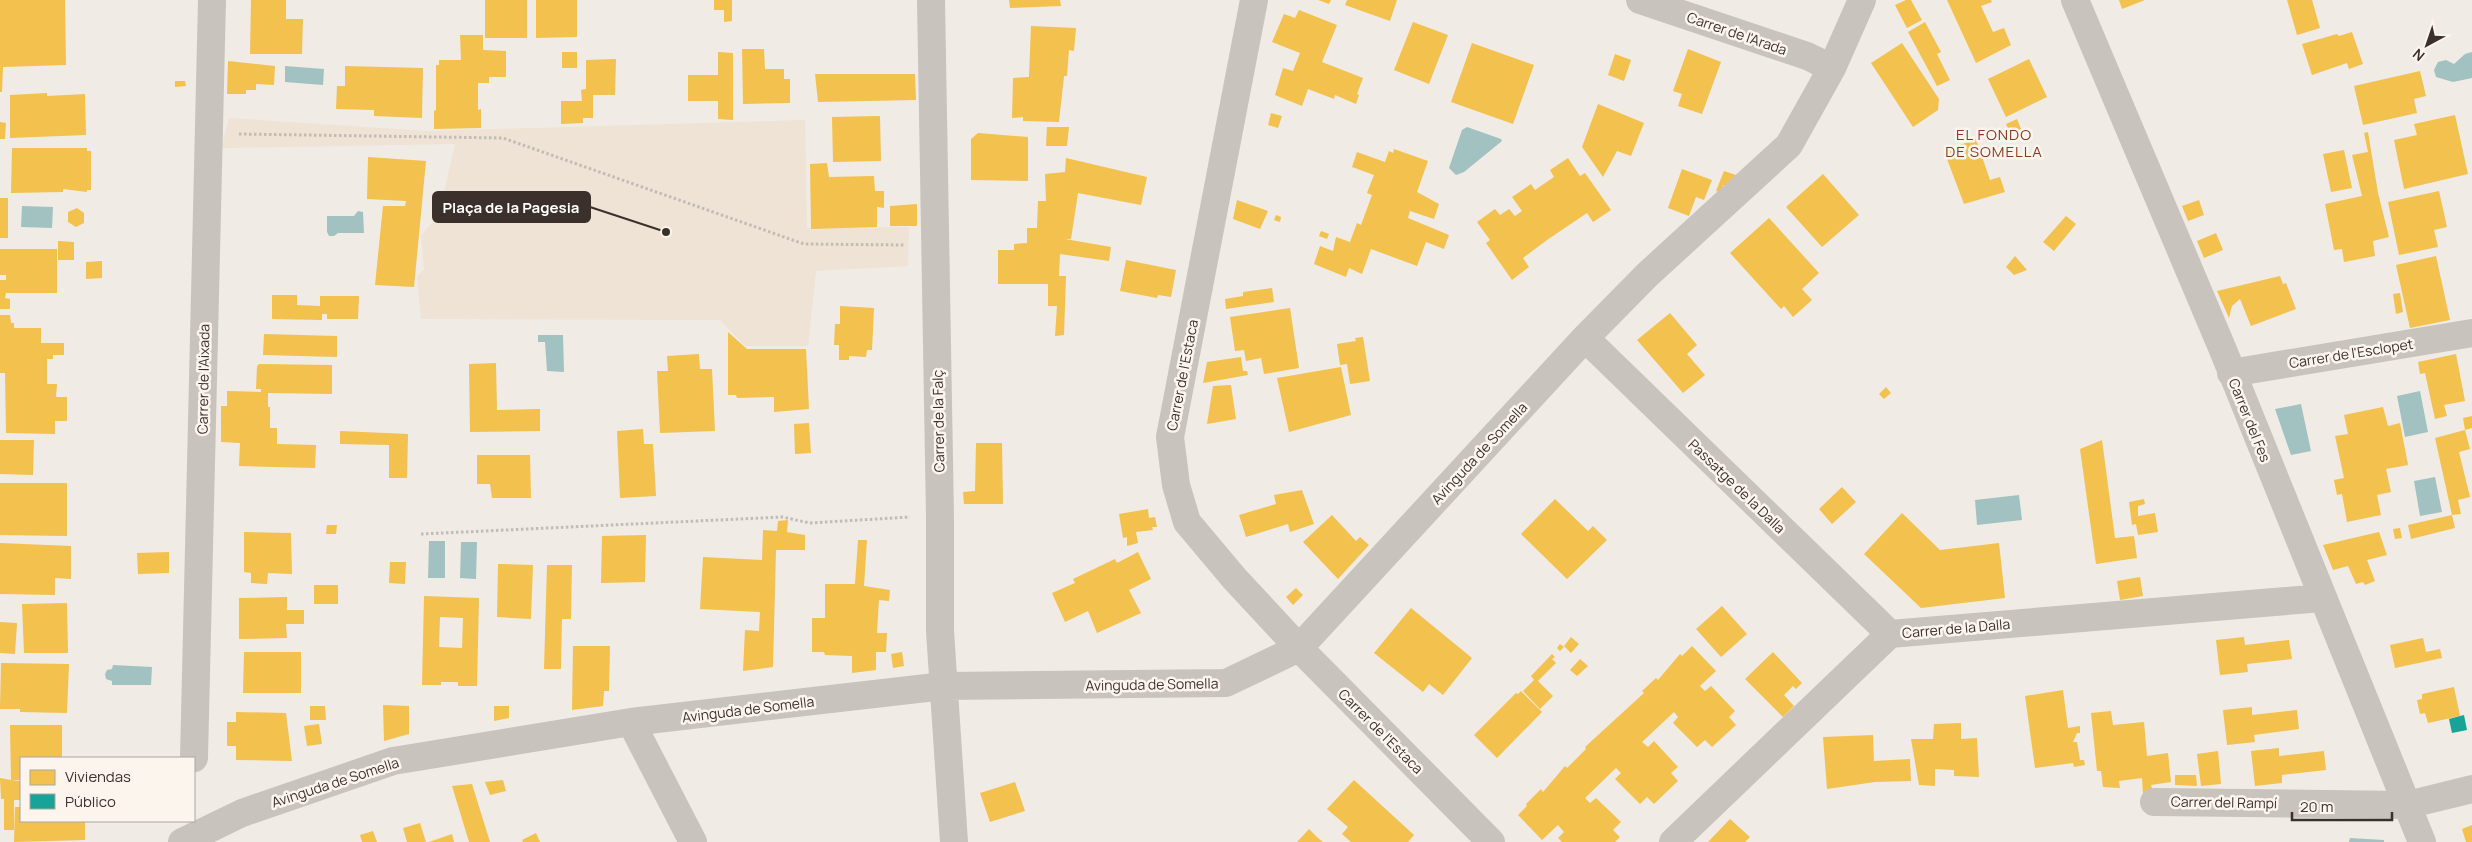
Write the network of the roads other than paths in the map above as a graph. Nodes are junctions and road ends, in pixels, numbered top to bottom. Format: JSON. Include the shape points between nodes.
{"nodes":[{"id":1,"x":212,"y":0,"type":"edge"},
{"id":2,"x":931,"y":0,"type":"edge"},
{"id":3,"x":1254,"y":0,"type":"edge"},
{"id":4,"x":1640,"y":0,"type":"edge"},
{"id":5,"x":1862,"y":0,"type":"edge"},
{"id":6,"x":2075,"y":0,"type":"edge"},
{"id":7,"x":1832,"y":68,"type":"junction"},
{"id":8,"x":2472,"y":333,"type":"edge"},
{"id":9,"x":1585,"y":338,"type":"junction"},
{"id":10,"x":2231,"y":373,"type":"junction"},
{"id":11,"x":2322,"y":598,"type":"junction"},
{"id":12,"x":1890,"y":634,"type":"junction"},
{"id":13,"x":1299,"y":648,"type":"junction"},
{"id":14,"x":944,"y":686,"type":"junction"},
{"id":15,"x":631,"y":722,"type":"junction"},
{"id":16,"x":194,"y":757,"type":"edge"},
{"id":17,"x":2472,"y":788,"type":"edge"},
{"id":18,"x":2154,"y":802,"type":"dead end"},
{"id":19,"x":2407,"y":805,"type":"junction"},
{"id":20,"x":199,"y":833,"type":"edge"},
{"id":21,"x":693,"y":842,"type":"edge"},
{"id":22,"x":954,"y":842,"type":"edge"},
{"id":23,"x":1491,"y":842,"type":"edge"},
{"id":24,"x":1673,"y":842,"type":"edge"},
{"id":25,"x":2422,"y":842,"type":"edge"}],
"edges":[{"from":1,"to":16,"type":"street","name":"Carrer de l'Aixada"},
{"from":2,"to":14,"type":"street","name":"Carrer de la Falç","via":[[940,631]]},
{"from":3,"to":13,"type":"street","name":"Carrer de l'Estaca","via":[[1170,437],[1176,485],[1187,522]]},
{"from":4,"to":7,"type":"street","name":"Carrer de l'Arada","via":[[1806,56]]},
{"from":5,"to":7,"type":"street","name":"Avinguda de Somella"},
{"from":6,"to":10,"type":"street","name":"Carrer del Fes"},
{"from":7,"to":9,"type":"street","name":"Avinguda de Somella","via":[[1788,145],[1647,275]]},
{"from":8,"to":10,"type":"street","name":"Carrer de l'Esclopet"},
{"from":9,"to":12,"type":"street","name":"Passatge de la Dalla"},
{"from":9,"to":13,"type":"street","name":"Avinguda de Somella"},
{"from":10,"to":11,"type":"street","name":"Carrer del Fes"},
{"from":11,"to":12,"type":"street","name":"Carrer de la Dalla"},
{"from":11,"to":19,"type":"street","name":"Carrer del Fes"},
{"from":12,"to":24,"type":"street","name":"Carrer de la Dalla"},
{"from":13,"to":14,"type":"street","name":"Avinguda de Somella","via":[[1226,683]]},
{"from":13,"to":23,"type":"street","name":"Carrer de l'Estaca"},
{"from":14,"to":15,"type":"street","name":"Avinguda de Somella"},
{"from":14,"to":22,"type":"street","name":"Carrer de la Falç"},
{"from":15,"to":20,"type":"street","name":"Avinguda de Somella","via":[[393,761],[242,813]]},
{"from":15,"to":21,"type":"street"},
{"from":17,"to":19,"type":"street","name":"Carrer del Rampí"},
{"from":18,"to":19,"type":"street","name":"Carrer del Rampí"},
{"from":19,"to":25,"type":"street","name":"Carrer del Fes"}]}
